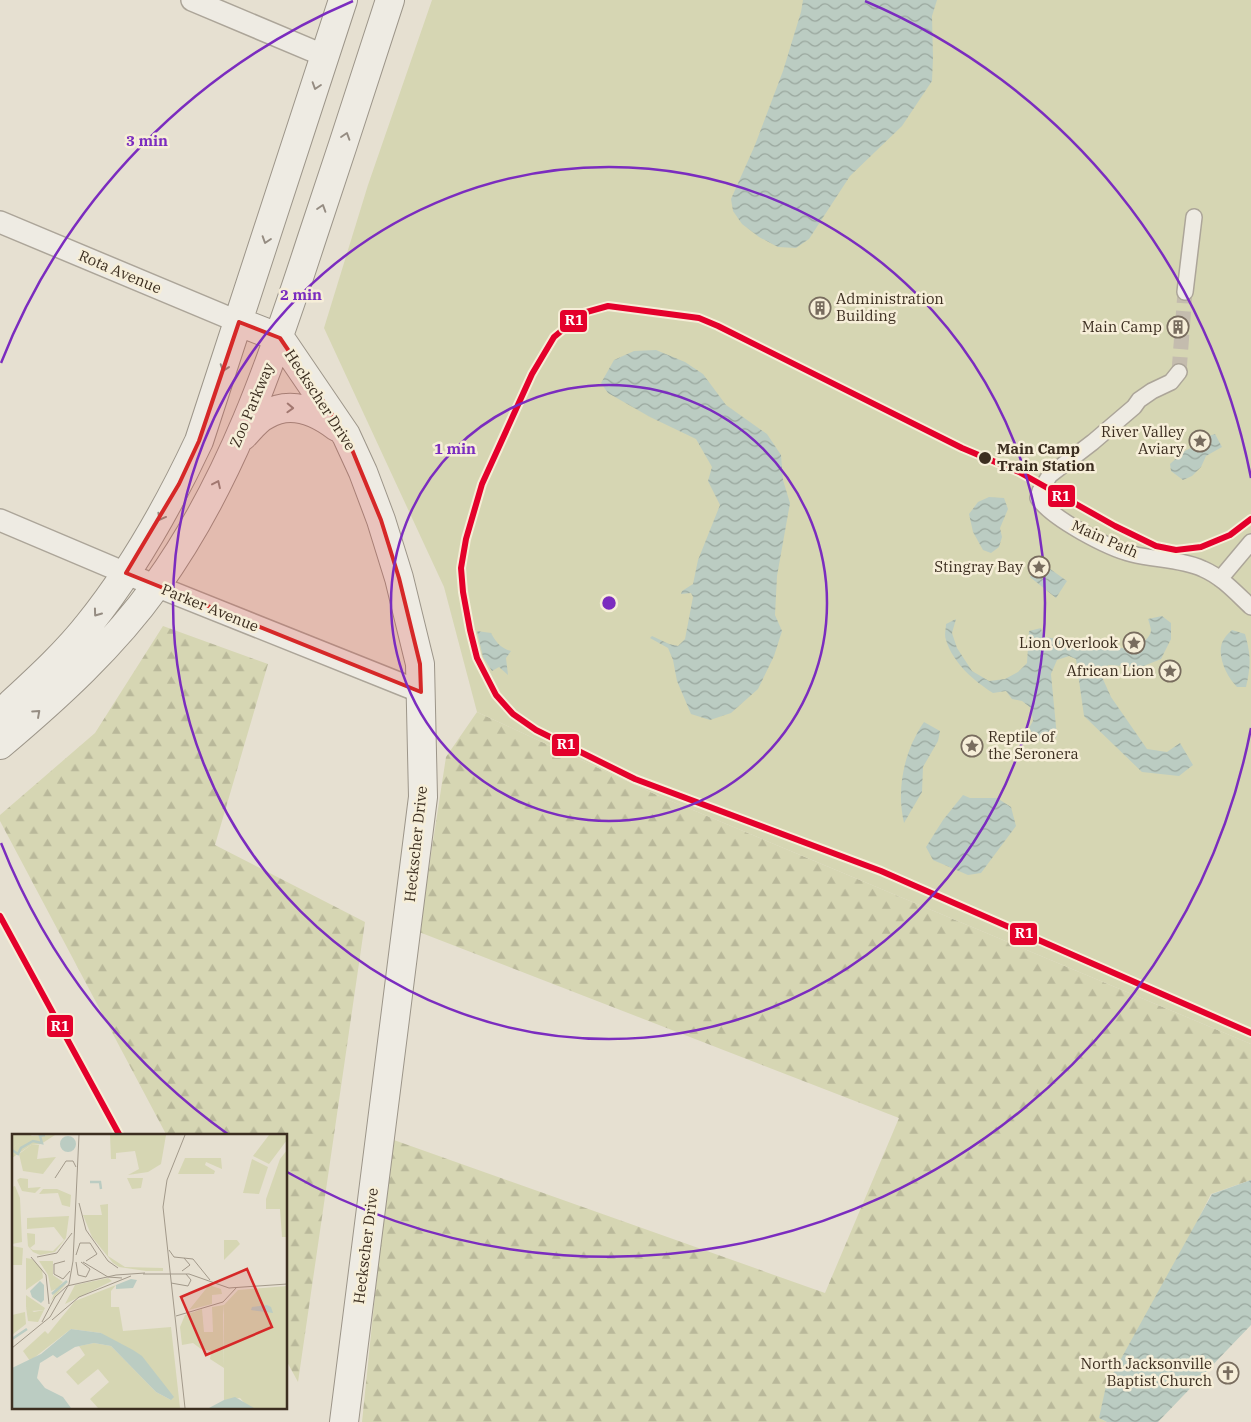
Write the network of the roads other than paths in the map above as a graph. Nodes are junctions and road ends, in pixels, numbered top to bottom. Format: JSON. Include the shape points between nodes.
{"nodes":[{"id":1,"x":192,"y":0,"type":"edge"},
{"id":2,"x":344,"y":0,"type":"edge"},
{"id":3,"x":390,"y":0,"type":"edge"},
{"id":4,"x":325,"y":56,"type":"junction"},
{"id":5,"x":1194,"y":217,"type":"dead end"},
{"id":6,"x":0,"y":222,"type":"edge"},
{"id":7,"x":1185,"y":292,"type":"tunnel mouth"},
{"id":8,"x":239,"y":322,"type":"junction"},
{"id":9,"x":280,"y":338,"type":"junction"},
{"id":10,"x":1179,"y":372,"type":"dead end"},
{"id":11,"x":346,"y":435,"type":"junction"},
{"id":12,"x":236,"y":442,"type":"junction"},
{"id":13,"x":0,"y":520,"type":"edge"},
{"id":14,"x":1251,"y":542,"type":"edge"},
{"id":15,"x":126,"y":573,"type":"junction"},
{"id":16,"x":1220,"y":579,"type":"junction"},
{"id":17,"x":156,"y":586,"type":"junction"},
{"id":18,"x":1251,"y":607,"type":"edge"},
{"id":19,"x":422,"y":692,"type":"junction"},
{"id":20,"x":0,"y":714,"type":"edge"},
{"id":21,"x":0,"y":745,"type":"edge"},
{"id":22,"x":344,"y":1422,"type":"edge"}],
"edges":[{"from":1,"to":4,"type":"street"},
{"from":2,"to":4,"type":"main road"},
{"from":9,"to":3,"type":"main road","name":"Zoo Parkway","one_way":true},
{"from":4,"to":8,"type":"main road","one_way":true},
{"from":5,"to":7,"type":"street"},
{"from":6,"to":8,"type":"street","name":"Rota Avenue"},
{"from":8,"to":9,"type":"main road","name":"Heckscher Drive"},
{"from":8,"to":15,"type":"main road","one_way":true,"via":[[200,441],[165,510]]},
{"from":9,"to":11,"type":"main road","name":"Heckscher Drive"},
{"from":9,"to":12,"type":"main road","name":"Zoo Parkway"},
{"from":10,"to":16,"type":"street","name":"Main Path","via":[[1171,382],[1139,400],[1050,475],[1038,498],[1055,516],[1130,554],[1202,568]]},
{"from":12,"to":11,"type":"main road","one_way":true,"via":[[264,415],[285,406],[324,417]]},
{"from":11,"to":19,"type":"main road","name":"Heckscher Drive","via":[[381,520],[399,578],[420,664]]},
{"from":17,"to":12,"type":"main road","name":"Zoo Parkway","one_way":true,"via":[[192,531]]},
{"from":13,"to":15,"type":"street","name":"Parker Avenue"},
{"from":14,"to":16,"type":"street"},
{"from":15,"to":17,"type":"street","name":"Parker Avenue"},
{"from":15,"to":20,"type":"main road","one_way":true,"via":[[68,649]]},
{"from":16,"to":18,"type":"street","name":"Main Path"},
{"from":17,"to":19,"type":"street","name":"Parker Avenue"},
{"from":21,"to":17,"type":"main road","name":"Zoo Parkway","one_way":true,"via":[[79,676]]},
{"from":19,"to":22,"type":"main road","name":"Heckscher Drive","via":[[423,797]]}]}
